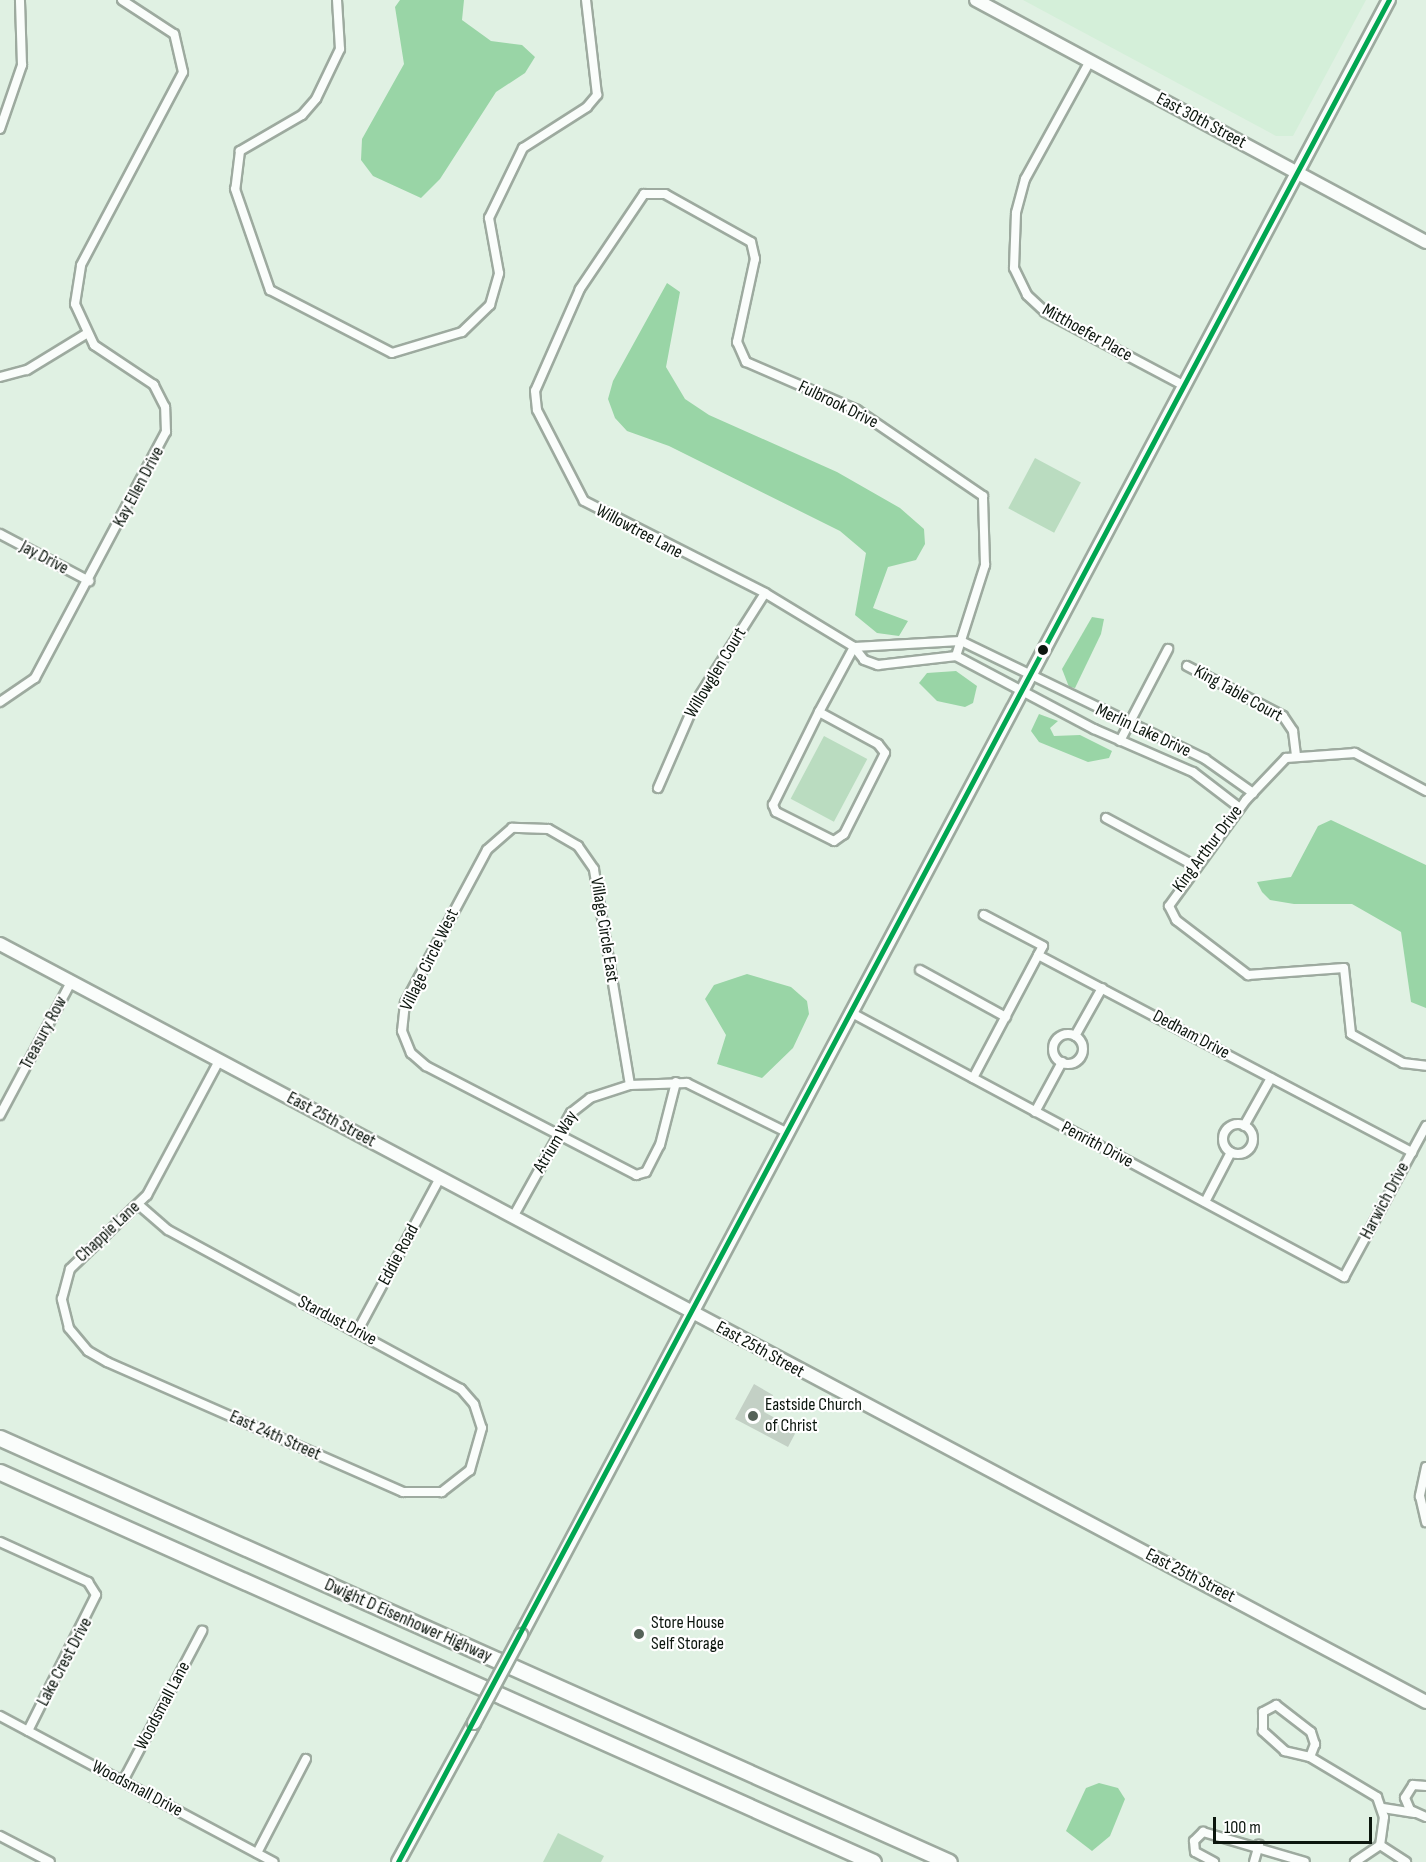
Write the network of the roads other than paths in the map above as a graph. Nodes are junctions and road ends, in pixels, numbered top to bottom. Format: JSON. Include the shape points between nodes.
{"nodes":[{"id":1,"x":20,"y":0,"type":"edge"},
{"id":2,"x":122,"y":0,"type":"edge"},
{"id":3,"x":337,"y":0,"type":"edge"},
{"id":4,"x":586,"y":0,"type":"edge"},
{"id":5,"x":976,"y":0,"type":"edge"},
{"id":6,"x":1389,"y":0,"type":"edge"},
{"id":7,"x":1090,"y":61,"type":"junction"},
{"id":8,"x":0,"y":129,"type":"edge"},
{"id":9,"x":1296,"y":172,"type":"junction"},
{"id":10,"x":655,"y":190,"type":"joint"},
{"id":11,"x":1426,"y":242,"type":"edge"},
{"id":12,"x":86,"y":334,"type":"junction"},
{"id":13,"x":0,"y":377,"type":"edge"},
{"id":14,"x":1183,"y":385,"type":"junction"},
{"id":15,"x":0,"y":534,"type":"edge"},
{"id":16,"x":89,"y":581,"type":"junction"},
{"id":17,"x":765,"y":593,"type":"junction"},
{"id":18,"x":961,"y":641,"type":"junction"},
{"id":19,"x":854,"y":647,"type":"junction"},
{"id":20,"x":1168,"y":649,"type":"dead end"},
{"id":21,"x":956,"y":656,"type":"junction"},
{"id":22,"x":1187,"y":666,"type":"dead end"},
{"id":23,"x":1030,"y":674,"type":"junction"},
{"id":24,"x":1021,"y":690,"type":"junction"},
{"id":25,"x":0,"y":702,"type":"edge"},
{"id":26,"x":819,"y":712,"type":"junction"},
{"id":27,"x":1128,"y":726,"type":"junction"},
{"id":28,"x":1120,"y":741,"type":"junction"},
{"id":29,"x":1296,"y":757,"type":"junction"},
{"id":30,"x":658,"y":788,"type":"dead end"},
{"id":31,"x":1426,"y":791,"type":"edge"},
{"id":32,"x":1253,"y":793,"type":"junction"},
{"id":33,"x":1240,"y":808,"type":"junction"},
{"id":34,"x":1106,"y":818,"type":"dead end"},
{"id":35,"x":516,"y":826,"type":"joint"},
{"id":36,"x":1195,"y":866,"type":"junction"},
{"id":37,"x":984,"y":915,"type":"dead end"},
{"id":38,"x":0,"y":944,"type":"edge"},
{"id":39,"x":1038,"y":955,"type":"junction"},
{"id":40,"x":920,"y":970,"type":"dead end"},
{"id":41,"x":71,"y":982,"type":"junction"},
{"id":42,"x":1101,"y":988,"type":"junction"},
{"id":43,"x":850,"y":1012,"type":"junction"},
{"id":44,"x":1006,"y":1017,"type":"junction"},
{"id":45,"x":1075,"y":1036,"type":"junction"},
{"id":46,"x":219,"y":1061,"type":"junction"},
{"id":47,"x":1062,"y":1062,"type":"junction"},
{"id":48,"x":1426,"y":1066,"type":"edge"},
{"id":49,"x":973,"y":1078,"type":"junction"},
{"id":50,"x":1271,"y":1078,"type":"junction"},
{"id":51,"x":676,"y":1082,"type":"junction"},
{"id":52,"x":630,"y":1085,"type":"junction"},
{"id":53,"x":1035,"y":1112,"type":"junction"},
{"id":54,"x":0,"y":1115,"type":"edge"},
{"id":55,"x":1244,"y":1126,"type":"junction"},
{"id":56,"x":1426,"y":1126,"type":"edge"},
{"id":57,"x":786,"y":1132,"type":"junction"},
{"id":58,"x":557,"y":1136,"type":"junction"},
{"id":59,"x":1231,"y":1152,"type":"junction"},
{"id":60,"x":1412,"y":1152,"type":"junction"},
{"id":61,"x":440,"y":1178,"type":"junction"},
{"id":62,"x":1204,"y":1202,"type":"junction"},
{"id":63,"x":139,"y":1204,"type":"junction"},
{"id":64,"x":513,"y":1217,"type":"junction"},
{"id":65,"x":1344,"y":1277,"type":"joint"},
{"id":66,"x":691,"y":1312,"type":"junction"},
{"id":67,"x":357,"y":1332,"type":"junction"},
{"id":68,"x":81,"y":1344,"type":"joint"},
{"id":69,"x":0,"y":1438,"type":"edge"},
{"id":70,"x":1426,"y":1467,"type":"edge"},
{"id":71,"x":470,"y":1470,"type":"joint"},
{"id":72,"x":0,"y":1472,"type":"edge"},
{"id":73,"x":1426,"y":1522,"type":"edge"},
{"id":74,"x":0,"y":1542,"type":"edge"},
{"id":75,"x":202,"y":1632,"type":"dead end"},
{"id":76,"x":1426,"y":1701,"type":"edge"},
{"id":77,"x":0,"y":1716,"type":"edge"},
{"id":78,"x":28,"y":1731,"type":"junction"},
{"id":79,"x":1310,"y":1757,"type":"junction"},
{"id":80,"x":306,"y":1759,"type":"dead end"},
{"id":81,"x":123,"y":1781,"type":"junction"},
{"id":82,"x":1426,"y":1786,"type":"edge"},
{"id":83,"x":1383,"y":1808,"type":"junction"},
{"id":84,"x":1422,"y":1815,"type":"edge"},
{"id":85,"x":0,"y":1836,"type":"edge"},
{"id":86,"x":1259,"y":1845,"type":"junction"},
{"id":87,"x":1380,"y":1845,"type":"junction"},
{"id":88,"x":257,"y":1853,"type":"junction"},
{"id":89,"x":50,"y":1862,"type":"edge"},
{"id":90,"x":273,"y":1862,"type":"edge"},
{"id":91,"x":398,"y":1862,"type":"edge"},
{"id":92,"x":873,"y":1862,"type":"edge"},
{"id":93,"x":948,"y":1862,"type":"edge"},
{"id":94,"x":1214,"y":1862,"type":"edge"},
{"id":95,"x":1254,"y":1862,"type":"edge"},
{"id":96,"x":1305,"y":1862,"type":"edge"},
{"id":97,"x":1355,"y":1862,"type":"edge"},
{"id":98,"x":1406,"y":1862,"type":"edge"}],
"edges":[{"from":1,"to":8,"type":"street","via":[[22,65]]},
{"from":2,"to":12,"type":"street","name":"Kay Ellen Drive","via":[[164,24],[180,47],[179,84],[77,274],[75,304]]},
{"from":3,"to":4,"type":"street","via":[[340,49],[314,104],[245,147],[235,160],[237,199],[270,290],[392,353],[458,334],[482,318],[498,282],[489,218],[523,148],[587,107],[597,95]]},
{"from":5,"to":7,"type":"main road","name":"East 30th Street"},
{"from":6,"to":9,"type":"main road"},
{"from":7,"to":9,"type":"main road","name":"East 30th Street"},
{"from":7,"to":14,"type":"street","name":"Mitthoefer Place","via":[[1025,179],[1016,213],[1014,268],[1027,295],[1045,312]]},
{"from":9,"to":11,"type":"main road","name":"East 30th Street"},
{"from":9,"to":14,"type":"main road"},
{"from":10,"to":17,"type":"street","name":"Willowtree Lane","via":[[639,198],[580,289],[536,386],[535,405],[591,508]]},
{"from":10,"to":18,"type":"street","name":"Fulbrook Drive","via":[[753,245],[755,259],[737,342],[746,362],[857,410],[983,495],[985,565]]},
{"from":12,"to":13,"type":"street","via":[[27,370]]},
{"from":12,"to":16,"type":"street","name":"Kay Ellen Drive","via":[[103,352],[154,385],[167,422],[160,450]]},
{"from":14,"to":23,"type":"main road"},
{"from":15,"to":16,"type":"street","name":"Jay Drive"},
{"from":16,"to":25,"type":"street","name":"Kay Ellen Drive","via":[[35,678]]},
{"from":17,"to":19,"type":"street","name":"Willowtree Lane"},
{"from":17,"to":30,"type":"street","name":"Willowglen Court","via":[[695,703]]},
{"from":18,"to":19,"type":"street"},
{"from":18,"to":21,"type":"street","name":"Fulbrook Drive"},
{"from":18,"to":23,"type":"street"},
{"from":19,"to":21,"type":"street","name":"Willowtree Lane","via":[[857,656],[878,665]]},
{"from":19,"to":26,"type":"street"},
{"from":20,"to":27,"type":"street"},
{"from":21,"to":24,"type":"street"},
{"from":22,"to":29,"type":"street","name":"King Table Court","via":[[1283,716],[1293,731]]},
{"from":23,"to":24,"type":"main road"},
{"from":23,"to":27,"type":"street","name":"Merlin Lake Drive"},
{"from":24,"to":28,"type":"street","name":"Merlin Lake Drive"},
{"from":24,"to":43,"type":"main road"},
{"from":26,"to":26,"type":"street","via":[[773,805],[776,812],[834,841],[844,834],[885,753],[878,744]]},
{"from":27,"to":28,"type":"street"},
{"from":27,"to":32,"type":"street","name":"Merlin Lake Drive","via":[[1205,759]]},
{"from":28,"to":33,"type":"street","name":"Merlin Lake Drive","via":[[1193,772]]},
{"from":29,"to":31,"type":"street","via":[[1355,753]]},
{"from":29,"to":32,"type":"street","name":"King Arthur Drive","via":[[1286,758]]},
{"from":32,"to":33,"type":"street","name":"King Arthur Drive"},
{"from":33,"to":36,"type":"street","name":"King Arthur Drive"},
{"from":34,"to":36,"type":"street"},
{"from":35,"to":52,"type":"street","name":"Village Circle East","via":[[539,827],[562,837],[584,851],[594,868]]},
{"from":35,"to":58,"type":"street","name":"Village Circle West","via":[[487,849],[405,1003],[402,1031],[411,1053],[426,1066]]},
{"from":36,"to":48,"type":"street","name":"King Arthur Drive","via":[[1170,900],[1176,920],[1248,975],[1344,968],[1351,1034],[1403,1063]]},
{"from":37,"to":39,"type":"street","name":"Dedham Drive","via":[[1043,946]]},
{"from":38,"to":41,"type":"main road","name":"East 25th Street"},
{"from":39,"to":42,"type":"street","name":"Dedham Drive"},
{"from":39,"to":44,"type":"street"},
{"from":40,"to":44,"type":"street"},
{"from":41,"to":46,"type":"main road","name":"East 25th Street"},
{"from":41,"to":54,"type":"street","name":"Treasury Row"},
{"from":42,"to":45,"type":"street"},
{"from":42,"to":50,"type":"street","name":"Dedham Drive"},
{"from":43,"to":49,"type":"street","name":"Penrith Drive"},
{"from":43,"to":57,"type":"main road"},
{"from":44,"to":49,"type":"street"},
{"from":45,"to":47,"type":"street","via":[[1083,1048],[1080,1058]]},
{"from":45,"to":47,"type":"street","via":[[1066,1034],[1055,1042],[1054,1052]]},
{"from":46,"to":61,"type":"main road","name":"East 25th Street"},
{"from":46,"to":63,"type":"street","name":"Chappie Lane"},
{"from":47,"to":53,"type":"street"},
{"from":49,"to":53,"type":"street","name":"Penrith Drive"},
{"from":50,"to":55,"type":"street"},
{"from":50,"to":60,"type":"street","name":"Dedham Drive"},
{"from":51,"to":52,"type":"street","name":"Atrium Way"},
{"from":51,"to":57,"type":"street","name":"Atrium Way","via":[[704,1089]]},
{"from":51,"to":58,"type":"street","name":"Village Circle West","via":[[662,1141],[640,1175]]},
{"from":52,"to":58,"type":"street","name":"Atrium Way","via":[[580,1104]]},
{"from":53,"to":62,"type":"street","name":"Penrith Drive"},
{"from":55,"to":59,"type":"street","via":[[1225,1131],[1223,1141]]},
{"from":55,"to":59,"type":"street","via":[[1252,1144],[1241,1153]]},
{"from":56,"to":60,"type":"street","name":"Harwich Drive"},
{"from":57,"to":66,"type":"main road"},
{"from":58,"to":64,"type":"street","name":"Atrium Way"},
{"from":59,"to":62,"type":"street"},
{"from":60,"to":65,"type":"street","name":"Harwich Drive"},
{"from":61,"to":64,"type":"main road","name":"East 25th Street"},
{"from":61,"to":67,"type":"street","name":"Eddie Road"},
{"from":62,"to":65,"type":"street","name":"Penrith Drive"},
{"from":63,"to":67,"type":"street","name":"Stardust Drive","via":[[168,1230]]},
{"from":63,"to":68,"type":"street","name":"Chappie Lane","via":[[80,1258],[66,1279],[63,1314]]},
{"from":64,"to":66,"type":"main road","name":"East 25th Street"},
{"from":66,"to":76,"type":"main road","name":"East 25th Street"},
{"from":66,"to":91,"type":"main road","bridge":true},
{"from":67,"to":71,"type":"street","name":"Stardust Drive","via":[[453,1383],[471,1400],[482,1433]]},
{"from":68,"to":71,"type":"street","name":"East 24th Street","via":[[107,1362],[403,1491],[442,1492]]},
{"from":69,"to":93,"type":"highway","name":"Dwight D Eisenhower Highway"},
{"from":70,"to":73,"type":"street","via":[[1420,1496]]},
{"from":72,"to":92,"type":"highway","name":"Dwight D Eisenhower Highway"},
{"from":74,"to":78,"type":"street","name":"Lake Crest Drive","via":[[85,1581],[96,1595]]},
{"from":75,"to":81,"type":"street","name":"Woodsmall Lane"},
{"from":77,"to":78,"type":"street","name":"Woodsmall Drive"},
{"from":78,"to":81,"type":"street","name":"Woodsmall Drive"},
{"from":79,"to":79,"type":"street","via":[[1284,1751],[1263,1731],[1267,1708],[1280,1705],[1311,1732],[1315,1744]]},
{"from":79,"to":83,"type":"street","via":[[1365,1787]]},
{"from":80,"to":88,"type":"street"},
{"from":81,"to":88,"type":"street","name":"Woodsmall Drive"},
{"from":82,"to":84,"type":"street","via":[[1413,1785],[1405,1794],[1407,1807]]},
{"from":83,"to":84,"type":"street"},
{"from":83,"to":87,"type":"street"},
{"from":85,"to":89,"type":"street"},
{"from":86,"to":94,"type":"street","via":[[1203,1832],[1194,1841],[1195,1852]]},
{"from":86,"to":95,"type":"street"},
{"from":86,"to":96,"type":"street"},
{"from":87,"to":97,"type":"street"},
{"from":87,"to":98,"type":"street"},
{"from":88,"to":90,"type":"street","name":"Woodsmall Drive"}]}
